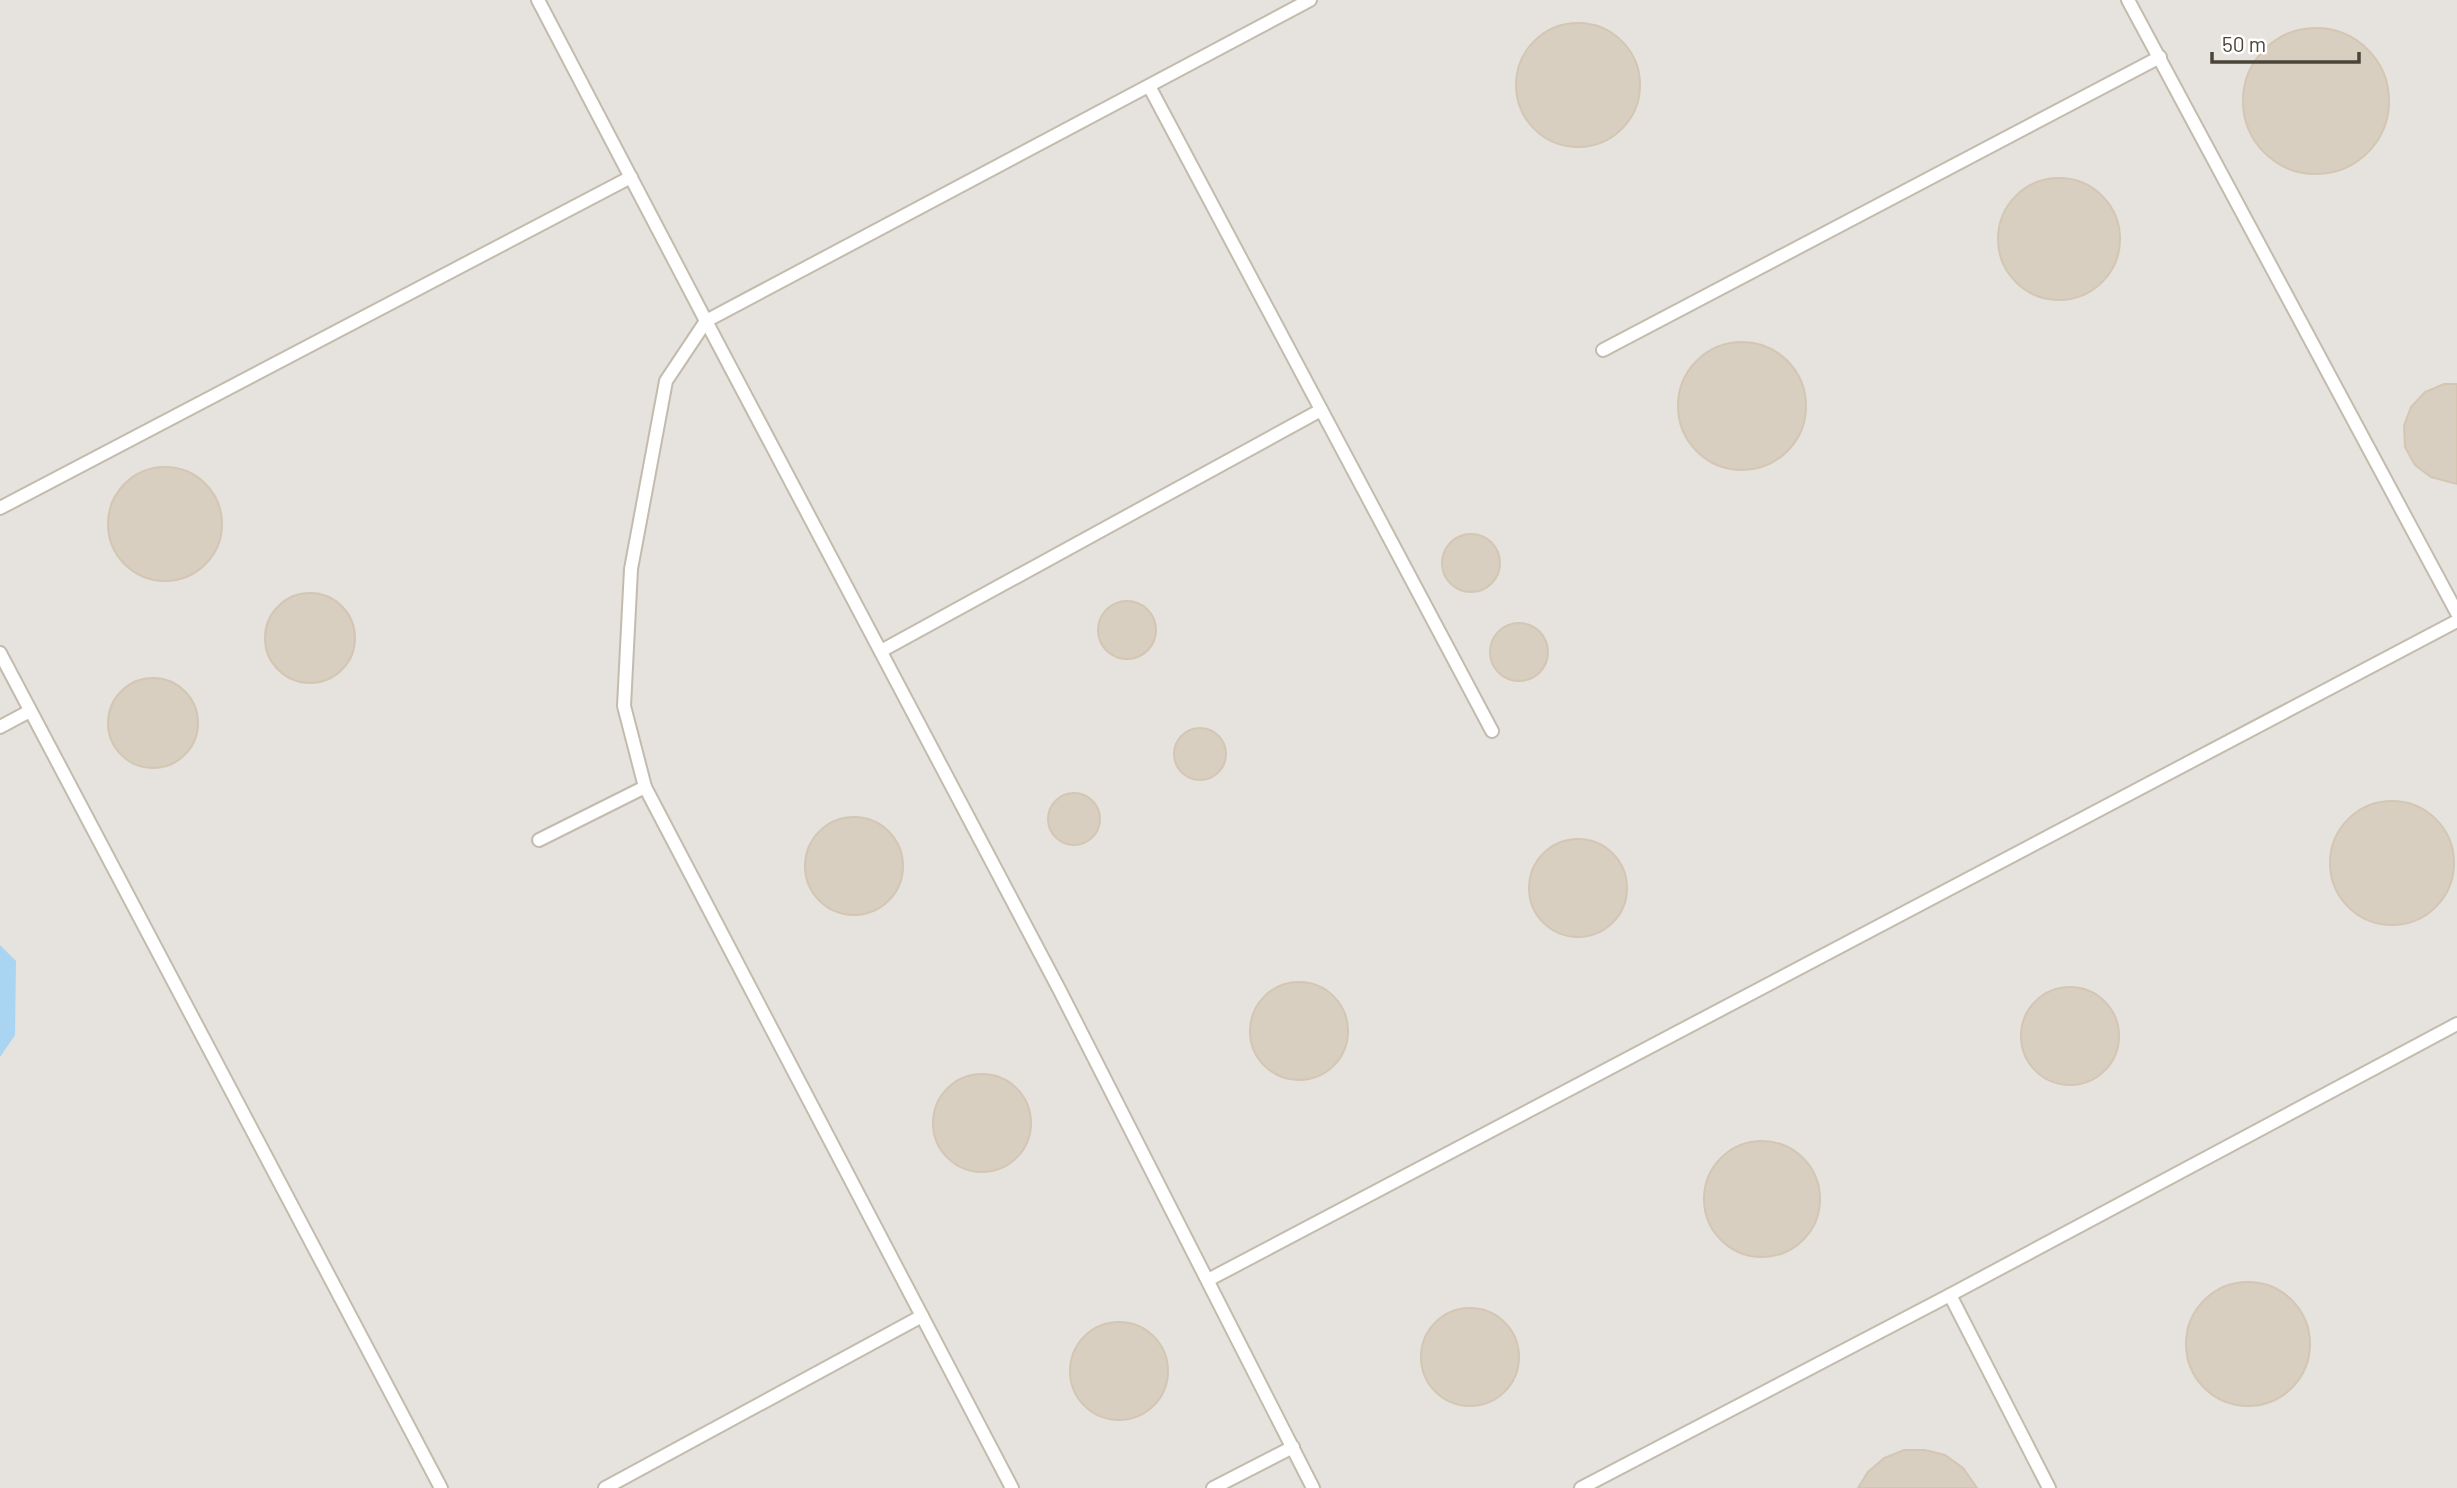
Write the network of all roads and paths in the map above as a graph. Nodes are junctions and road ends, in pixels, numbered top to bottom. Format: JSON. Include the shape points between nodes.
{"nodes":[{"id":1,"x":538,"y":0,"type":"edge"},
{"id":2,"x":1310,"y":0,"type":"edge"},
{"id":3,"x":2128,"y":0,"type":"edge"},
{"id":4,"x":2160,"y":57,"type":"junction"},
{"id":5,"x":1149,"y":86,"type":"junction"},
{"id":6,"x":631,"y":177,"type":"junction"},
{"id":7,"x":706,"y":321,"type":"junction"},
{"id":8,"x":1603,"y":350,"type":"dead end"},
{"id":9,"x":1321,"y":410,"type":"junction"},
{"id":10,"x":0,"y":508,"type":"edge"},
{"id":11,"x":2457,"y":613,"type":"edge"},
{"id":12,"x":2457,"y":621,"type":"edge"},
{"id":13,"x":881,"y":651,"type":"junction"},
{"id":14,"x":0,"y":653,"type":"edge"},
{"id":15,"x":30,"y":711,"type":"junction"},
{"id":16,"x":0,"y":727,"type":"edge"},
{"id":17,"x":1492,"y":731,"type":"dead end"},
{"id":18,"x":645,"y":787,"type":"junction"},
{"id":19,"x":539,"y":840,"type":"dead end"},
{"id":20,"x":2457,"y":1024,"type":"edge"},
{"id":21,"x":1208,"y":1280,"type":"junction"},
{"id":22,"x":1950,"y":1295,"type":"junction"},
{"id":23,"x":922,"y":1316,"type":"junction"},
{"id":24,"x":1293,"y":1447,"type":"junction"},
{"id":25,"x":441,"y":1488,"type":"edge"},
{"id":26,"x":605,"y":1488,"type":"edge"},
{"id":27,"x":1012,"y":1488,"type":"edge"},
{"id":28,"x":1213,"y":1488,"type":"edge"},
{"id":29,"x":1313,"y":1488,"type":"edge"},
{"id":30,"x":1581,"y":1488,"type":"edge"},
{"id":31,"x":2049,"y":1488,"type":"edge"}],
"edges":[{"from":1,"to":6,"type":"lane"},
{"from":2,"to":5,"type":"lane"},
{"from":3,"to":4,"type":"lane"},
{"from":4,"to":8,"type":"lane"},
{"from":4,"to":11,"type":"lane"},
{"from":5,"to":7,"type":"lane"},
{"from":5,"to":9,"type":"lane"},
{"from":6,"to":7,"type":"lane"},
{"from":6,"to":10,"type":"lane"},
{"from":7,"to":13,"type":"lane"},
{"from":7,"to":18,"type":"lane","via":[[666,381],[631,569],[624,706]]},
{"from":9,"to":13,"type":"lane"},
{"from":9,"to":17,"type":"lane"},
{"from":12,"to":21,"type":"lane"},
{"from":13,"to":21,"type":"lane"},
{"from":14,"to":15,"type":"lane"},
{"from":15,"to":16,"type":"lane"},
{"from":15,"to":25,"type":"lane"},
{"from":18,"to":19,"type":"lane"},
{"from":18,"to":23,"type":"lane"},
{"from":20,"to":22,"type":"lane"},
{"from":21,"to":24,"type":"lane"},
{"from":22,"to":30,"type":"lane"},
{"from":22,"to":31,"type":"lane"},
{"from":23,"to":26,"type":"lane"},
{"from":23,"to":27,"type":"lane"},
{"from":24,"to":28,"type":"lane"},
{"from":24,"to":29,"type":"lane"}]}
